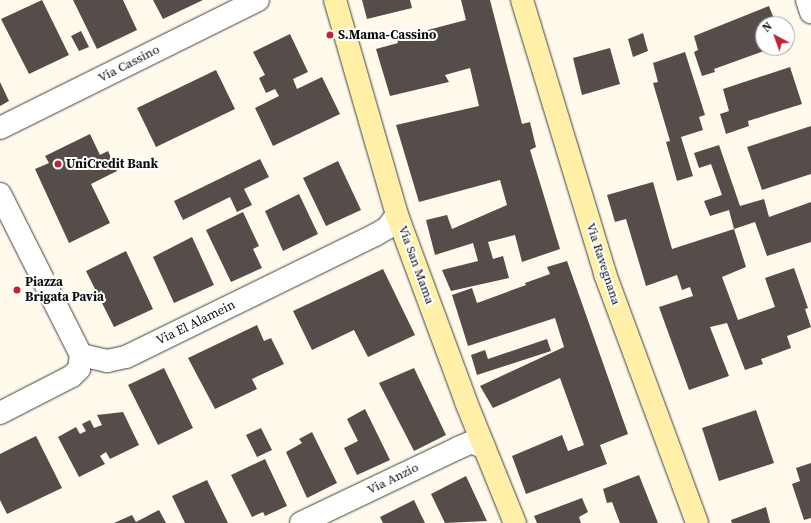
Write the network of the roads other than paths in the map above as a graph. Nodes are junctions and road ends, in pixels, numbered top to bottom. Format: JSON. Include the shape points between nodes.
{"nodes":[{"id":1,"x":258,"y":0,"type":"edge"},
{"id":2,"x":335,"y":0,"type":"edge"},
{"id":3,"x":522,"y":0,"type":"edge"},
{"id":4,"x":0,"y":128,"type":"edge"},
{"id":5,"x":0,"y":194,"type":"edge"},
{"id":6,"x":397,"y":215,"type":"junction"},
{"id":7,"x":81,"y":355,"type":"junction"},
{"id":8,"x":0,"y":413,"type":"edge"},
{"id":9,"x":484,"y":448,"type":"junction"},
{"id":10,"x":302,"y":523,"type":"edge"},
{"id":11,"x":515,"y":523,"type":"edge"},
{"id":12,"x":697,"y":523,"type":"edge"}],
"edges":[{"from":1,"to":4,"type":"street","name":"Via Cassino"},
{"from":2,"to":6,"type":"street","name":"Via San Mama"},
{"from":3,"to":12,"type":"street","name":"Via Ravegnana","via":[[605,274]]},
{"from":5,"to":7,"type":"street"},
{"from":6,"to":7,"type":"street","name":"Via El Alamein","via":[[387,228],[375,235],[126,357],[107,361]]},
{"from":6,"to":9,"type":"street","name":"Via San Mama"},
{"from":7,"to":8,"type":"street","via":[[78,369],[72,376]]},
{"from":9,"to":10,"type":"street","name":"Via Anzio","via":[[472,442]]},
{"from":9,"to":11,"type":"street","name":"Via San Mama"}]}
